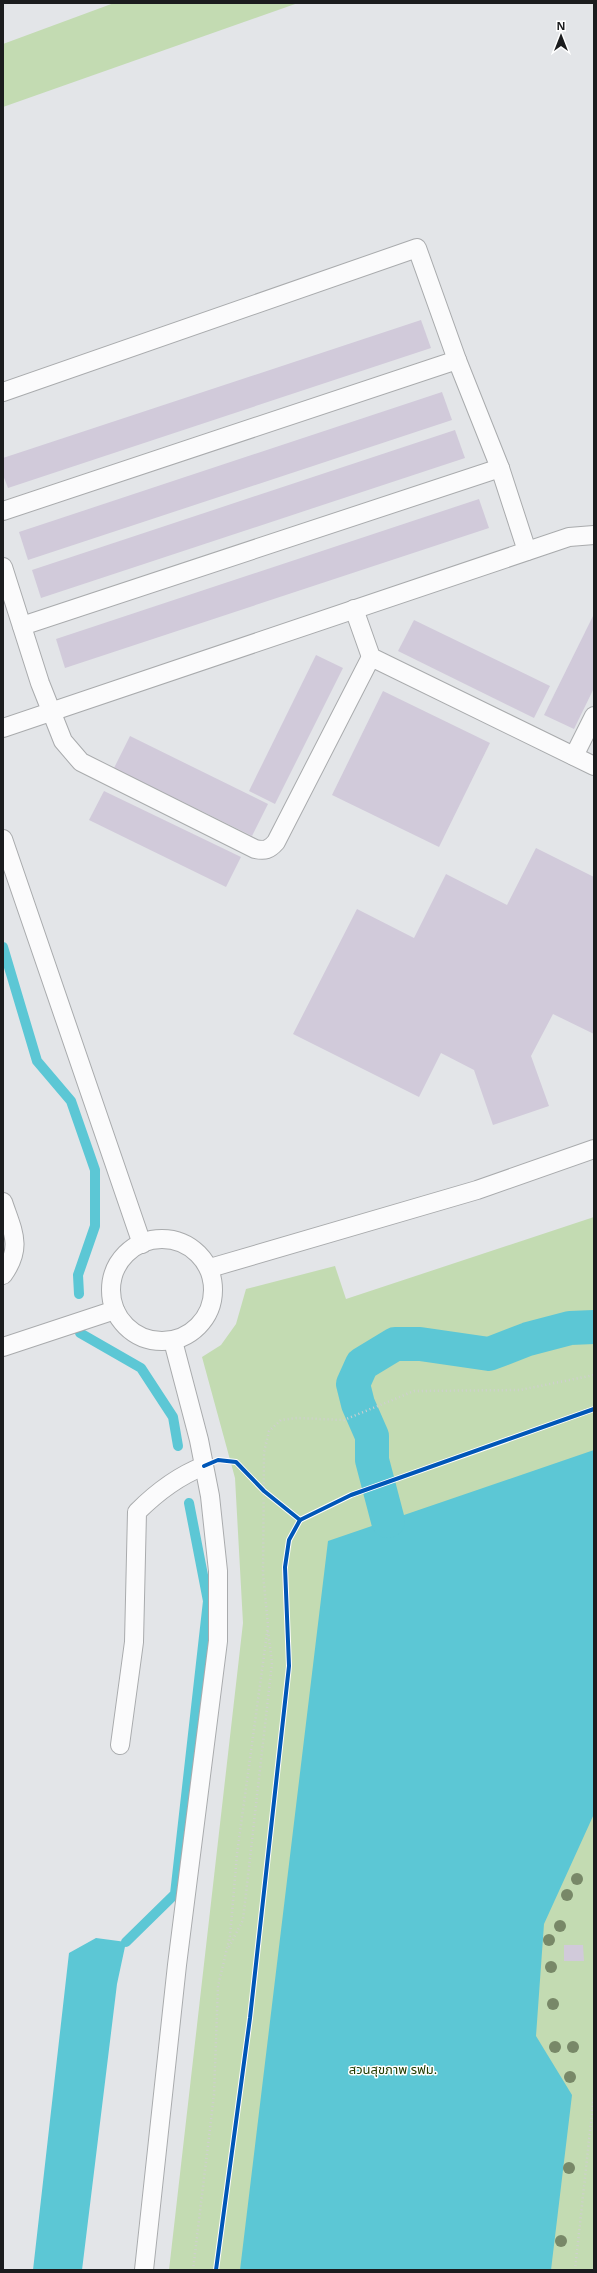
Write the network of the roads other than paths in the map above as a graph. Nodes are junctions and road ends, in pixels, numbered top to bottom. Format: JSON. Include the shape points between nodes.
{"nodes":[{"id":1,"x":457,"y":360,"type":"junction"},
{"id":2,"x":3,"y":392,"type":"edge"},
{"id":3,"x":500,"y":468,"type":"junction"},
{"id":4,"x":3,"y":511,"type":"edge"},
{"id":5,"x":594,"y":535,"type":"edge"},
{"id":6,"x":527,"y":551,"type":"junction"},
{"id":7,"x":3,"y":567,"type":"edge"},
{"id":8,"x":354,"y":609,"type":"junction"},
{"id":9,"x":22,"y":626,"type":"junction"},
{"id":10,"x":371,"y":657,"type":"junction"},
{"id":11,"x":52,"y":712,"type":"junction"},
{"id":12,"x":594,"y":716,"type":"edge"},
{"id":13,"x":3,"y":728,"type":"edge"},
{"id":14,"x":574,"y":756,"type":"junction"},
{"id":15,"x":594,"y":766,"type":"edge"},
{"id":16,"x":3,"y":839,"type":"edge"},
{"id":17,"x":6,"y":858,"type":"edge"},
{"id":18,"x":594,"y":1150,"type":"edge"},
{"id":19,"x":3,"y":1202,"type":"edge"},
{"id":20,"x":142,"y":1244,"type":"junction"},
{"id":21,"x":210,"y":1268,"type":"junction"},
{"id":22,"x":3,"y":1275,"type":"edge"},
{"id":23,"x":115,"y":1310,"type":"junction"},
{"id":24,"x":172,"y":1341,"type":"junction"},
{"id":25,"x":3,"y":1346,"type":"edge"},
{"id":26,"x":204,"y":1466,"type":"junction"},
{"id":27,"x":120,"y":1745,"type":"dead end"},
{"id":28,"x":144,"y":2270,"type":"edge"}],
"edges":[{"from":1,"to":2,"type":"lane","via":[[417,248]]},
{"from":1,"to":3,"type":"lane"},
{"from":1,"to":4,"type":"lane"},
{"from":3,"to":6,"type":"lane"},
{"from":3,"to":9,"type":"lane"},
{"from":5,"to":6,"type":"lane","via":[[569,537]]},
{"from":6,"to":8,"type":"lane"},
{"from":7,"to":9,"type":"lane"},
{"from":8,"to":10,"type":"lane"},
{"from":8,"to":11,"type":"lane"},
{"from":9,"to":11,"type":"lane"},
{"from":10,"to":11,"type":"lane","via":[[276,842],[271,849],[263,851],[81,762],[63,741]]},
{"from":10,"to":14,"type":"lane"},
{"from":11,"to":13,"type":"lane"},
{"from":12,"to":14,"type":"lane"},
{"from":14,"to":15,"type":"lane"},
{"from":16,"to":17,"type":"lane"},
{"from":17,"to":20,"type":"lane"},
{"from":18,"to":21,"type":"lane","via":[[477,1190]]},
{"from":19,"to":22,"type":"lane","via":[[15,1238],[12,1262]]},
{"from":20,"to":21,"type":"lane","via":[[151,1240],[169,1239],[186,1244],[200,1254]]},
{"from":20,"to":23,"type":"lane","via":[[123,1257],[114,1271],[110,1287]]},
{"from":21,"to":24,"type":"lane","via":[[214,1291],[209,1314],[194,1332]]},
{"from":23,"to":24,"type":"lane","via":[[128,1329],[149,1340]]},
{"from":23,"to":25,"type":"lane"},
{"from":24,"to":26,"type":"lane"},
{"from":26,"to":27,"type":"lane","via":[[184,1474],[154,1495],[138,1512],[134,1642]]},
{"from":26,"to":28,"type":"lane","via":[[218,1571],[218,1641],[177,1965]]}]}
